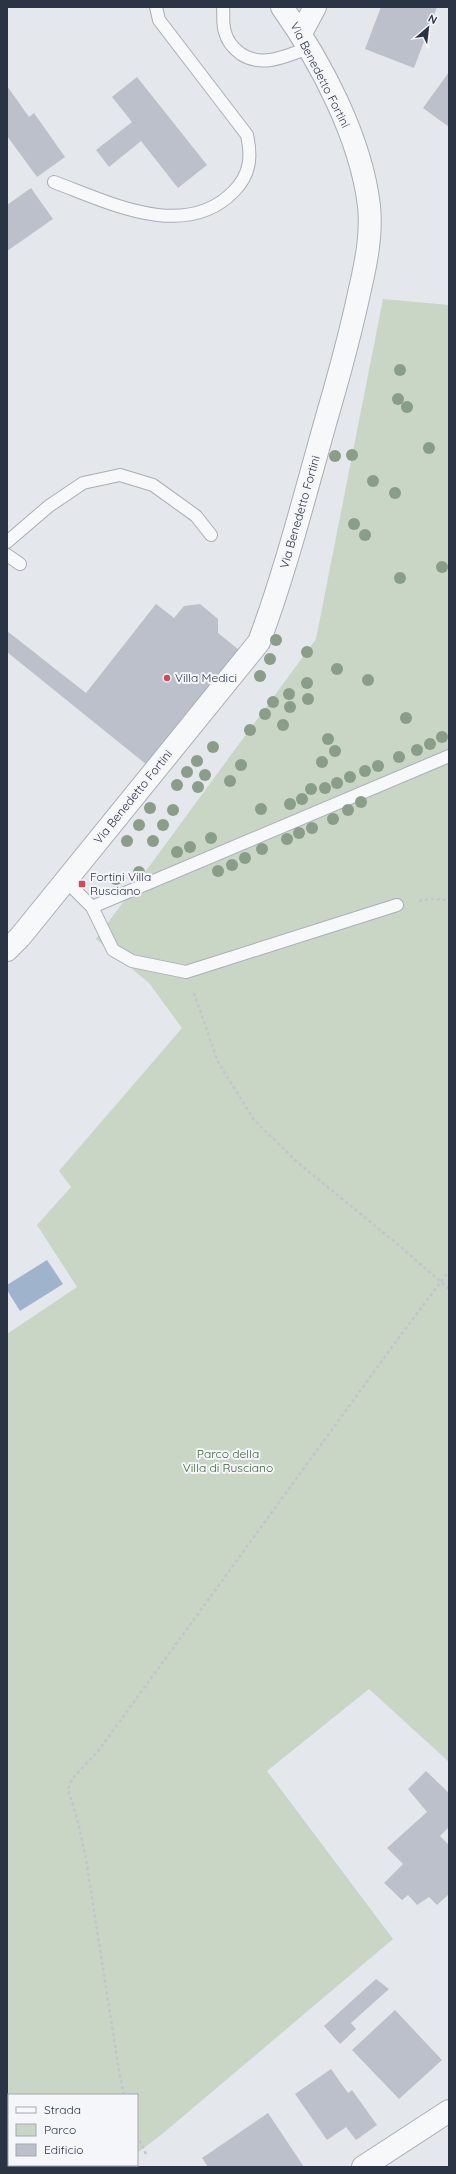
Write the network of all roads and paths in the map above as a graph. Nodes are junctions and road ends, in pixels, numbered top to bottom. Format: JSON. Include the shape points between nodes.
{"nodes":[{"id":1,"x":156,"y":7,"type":"edge"},
{"id":2,"x":223,"y":7,"type":"edge"},
{"id":3,"x":282,"y":7,"type":"edge"},
{"id":4,"x":314,"y":7,"type":"edge"},
{"id":5,"x":305,"y":40,"type":"junction"},
{"id":6,"x":54,"y":182,"type":"dead end"},
{"id":7,"x":211,"y":535,"type":"dead end"},
{"id":8,"x":7,"y":542,"type":"edge"},
{"id":9,"x":7,"y":555,"type":"edge"},
{"id":10,"x":20,"y":564,"type":"dead end"},
{"id":11,"x":449,"y":756,"type":"edge"},
{"id":12,"x":66,"y":880,"type":"junction"},
{"id":13,"x":449,"y":900,"type":"edge"},
{"id":14,"x":397,"y":905,"type":"joint"},
{"id":15,"x":92,"y":907,"type":"junction"},
{"id":16,"x":7,"y":950,"type":"edge"},
{"id":17,"x":186,"y":972,"type":"junction"},
{"id":18,"x":449,"y":1271,"type":"edge"},
{"id":19,"x":441,"y":1282,"type":"junction"},
{"id":20,"x":449,"y":1289,"type":"edge"},
{"id":21,"x":124,"y":2094,"type":"edge"},
{"id":22,"x":449,"y":2112,"type":"edge"},
{"id":23,"x":138,"y":2137,"type":"edge"},
{"id":24,"x":146,"y":2154,"type":"dead end"},
{"id":25,"x":363,"y":2167,"type":"edge"}],
"edges":[{"from":1,"to":6,"type":"lane","via":[[159,20],[247,135],[251,152],[248,171],[242,183],[230,196],[209,209],[183,216],[141,213]]},
{"from":2,"to":5,"type":"lane","via":[[224,31],[228,41],[235,50],[255,61],[274,60]]},
{"from":3,"to":5,"type":"street","name":"Via Benedetto Fortini"},
{"from":4,"to":5,"type":"street"},
{"from":5,"to":12,"type":"street","name":"Via Benedetto Fortini","via":[[338,105],[358,158],[369,208],[369,231],[367,258],[350,334],[277,594],[258,642]]},
{"from":7,"to":8,"type":"lane","via":[[196,516],[153,485],[120,475],[83,483],[49,506]]},
{"from":9,"to":10,"type":"lane"},
{"from":11,"to":15,"type":"lane"},
{"from":12,"to":15,"type":"lane"},
{"from":12,"to":16,"type":"street","name":"Via Benedetto Fortini"},
{"from":13,"to":14,"type":"path","via":[[431,899]]},
{"from":14,"to":17,"type":"lane"},
{"from":15,"to":17,"type":"lane","via":[[113,950],[132,962]]},
{"from":17,"to":19,"type":"path","via":[[218,1062],[254,1120],[297,1162]]},
{"from":18,"to":19,"type":"path"},
{"from":19,"to":20,"type":"path"},
{"from":19,"to":21,"type":"path","via":[[99,1750],[72,1779],[68,1789],[86,1859]]},
{"from":22,"to":25,"type":"street"},
{"from":23,"to":24,"type":"path"}]}
